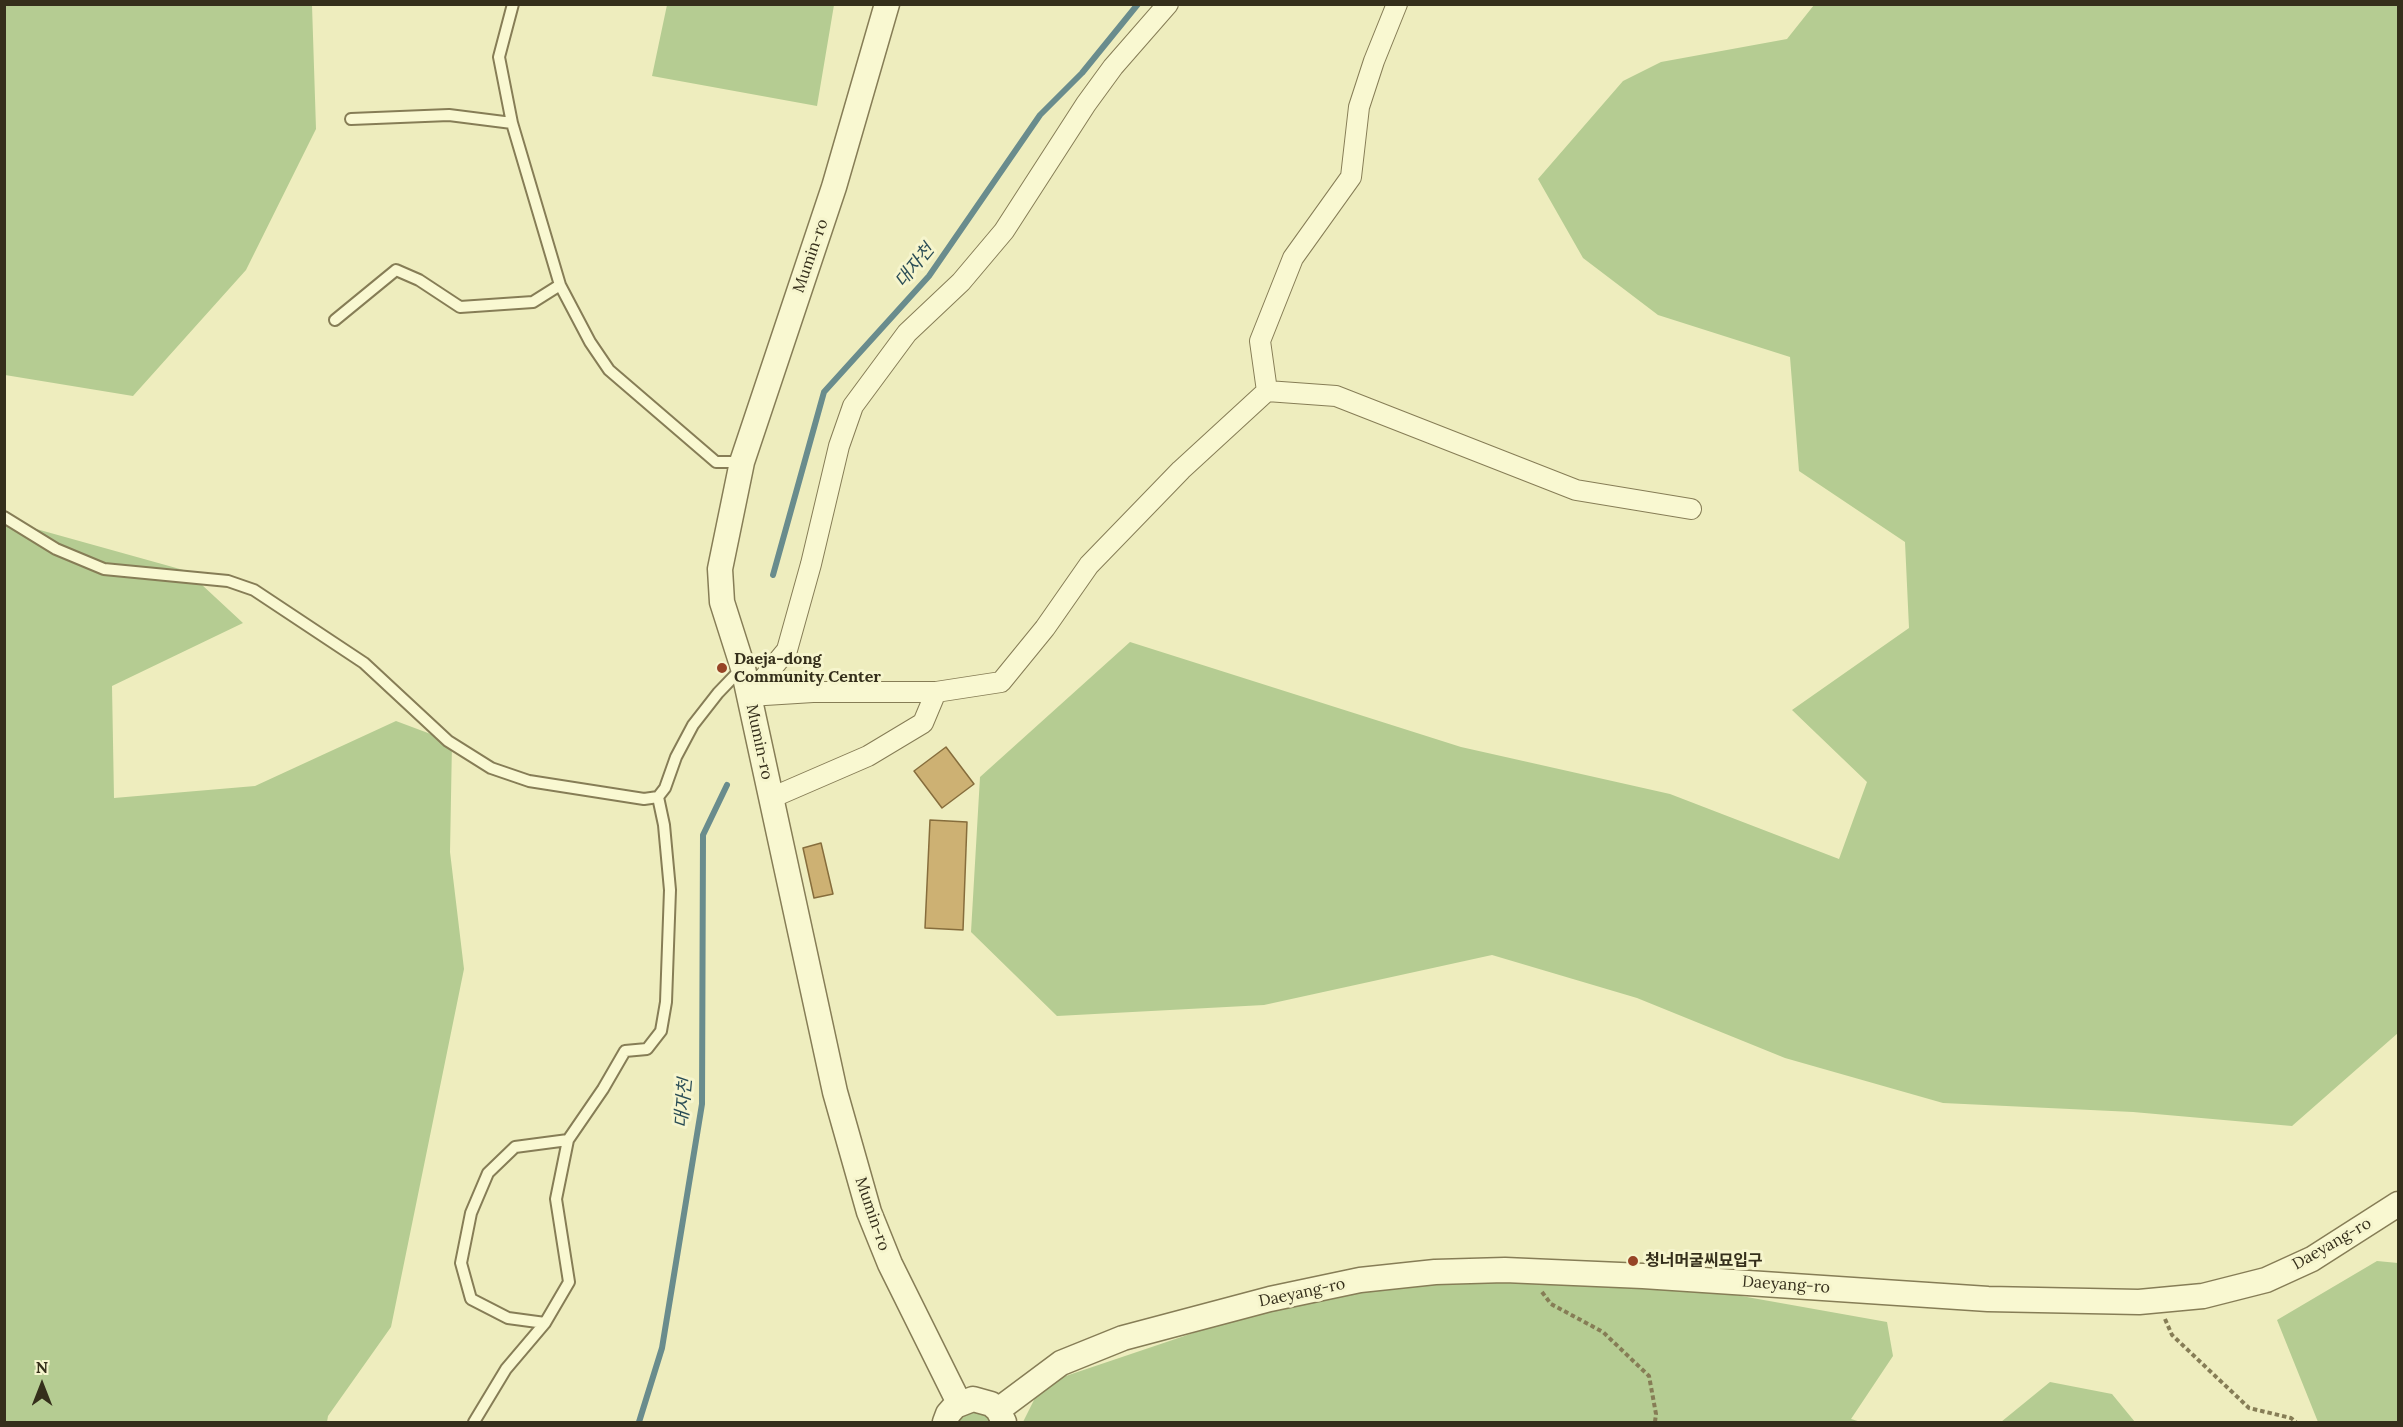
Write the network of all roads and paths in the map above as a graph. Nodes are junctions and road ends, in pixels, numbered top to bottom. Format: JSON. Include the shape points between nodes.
{"nodes":[{"id":1,"x":513,"y":4,"type":"edge"},
{"id":2,"x":887,"y":4,"type":"edge"},
{"id":3,"x":1168,"y":4,"type":"edge"},
{"id":4,"x":1397,"y":4,"type":"edge"},
{"id":5,"x":351,"y":119,"type":"dead end"},
{"id":6,"x":512,"y":123,"type":"junction"},
{"id":7,"x":560,"y":285,"type":"junction"},
{"id":8,"x":335,"y":320,"type":"dead end"},
{"id":9,"x":1267,"y":391,"type":"junction"},
{"id":10,"x":742,"y":462,"type":"junction"},
{"id":11,"x":1691,"y":508,"type":"dead end"},
{"id":12,"x":4,"y":517,"type":"edge"},
{"id":13,"x":742,"y":668,"type":"junction"},
{"id":14,"x":936,"y":692,"type":"junction"},
{"id":15,"x":749,"y":696,"type":"junction"},
{"id":16,"x":658,"y":797,"type":"junction"},
{"id":17,"x":771,"y":798,"type":"junction"},
{"id":18,"x":567,"y":1140,"type":"junction"},
{"id":19,"x":2398,"y":1204,"type":"edge"},
{"id":20,"x":1527,"y":1271,"type":"junction"},
{"id":21,"x":2155,"y":1300,"type":"junction"},
{"id":22,"x":545,"y":1323,"type":"junction"},
{"id":23,"x":959,"y":1403,"type":"junction"},
{"id":24,"x":1001,"y":1416,"type":"edge"},
{"id":25,"x":474,"y":1422,"type":"edge"},
{"id":26,"x":945,"y":1422,"type":"edge"},
{"id":27,"x":1655,"y":1422,"type":"edge"},
{"id":28,"x":2296,"y":1422,"type":"edge"}],
"edges":[{"from":1,"to":6,"type":"lane","via":[[499,57]]},
{"from":2,"to":10,"type":"street","name":"Mumin-ro","via":[[834,187]]},
{"from":3,"to":15,"type":"street","via":[[1086,104],[1004,231],[961,282],[907,333],[853,406],[839,446],[787,650]]},
{"from":4,"to":9,"type":"street","via":[[1359,107],[1352,177],[1293,258],[1260,341]]},
{"from":5,"to":6,"type":"lane","via":[[449,115]]},
{"from":6,"to":7,"type":"lane"},
{"from":7,"to":8,"type":"lane","via":[[531,303],[460,307],[396,270]]},
{"from":7,"to":10,"type":"lane","via":[[609,370],[716,462]]},
{"from":9,"to":11,"type":"street","via":[[1336,396],[1576,490]]},
{"from":9,"to":14,"type":"street","via":[[1181,470],[1089,565],[1001,682]]},
{"from":10,"to":13,"type":"street","name":"Mumin-ro","via":[[720,569],[722,602]]},
{"from":12,"to":16,"type":"lane","via":[[56,549],[104,569],[228,581],[254,590],[364,663],[448,741],[490,768],[529,781],[644,799]]},
{"from":13,"to":15,"type":"street","name":"Mumin-ro"},
{"from":13,"to":16,"type":"lane","via":[[693,725]]},
{"from":14,"to":15,"type":"street"},
{"from":14,"to":17,"type":"street","via":[[923,723],[868,756]]},
{"from":15,"to":17,"type":"street","name":"Mumin-ro"},
{"from":16,"to":18,"type":"lane","via":[[670,890],[666,1002],[661,1031],[647,1049],[625,1051]]},
{"from":17,"to":23,"type":"street","name":"Mumin-ro","via":[[835,1092],[869,1212],[890,1264]]},
{"from":18,"to":22,"type":"lane","via":[[556,1199],[569,1282]]},
{"from":18,"to":22,"type":"lane","via":[[515,1147],[488,1173],[471,1214],[461,1263],[471,1299],[508,1318]]},
{"from":19,"to":21,"type":"street","name":"Daeyang-ro","via":[[2312,1259],[2266,1280],[2203,1296]]},
{"from":20,"to":21,"type":"street","name":"Daeyang-ro","via":[[1988,1299]]},
{"from":20,"to":24,"type":"street","name":"Daeyang-ro","via":[[1436,1272],[1360,1280],[1123,1338],[1061,1364]]},
{"from":20,"to":27,"type":"path","via":[[1551,1304],[1603,1332],[1649,1376]]},
{"from":21,"to":28,"type":"path","via":[[2172,1335],[2249,1408]]},
{"from":22,"to":25,"type":"lane","via":[[506,1370]]},
{"from":23,"to":24,"type":"street","name":"Daeyang-ro","via":[[982,1400]]},
{"from":23,"to":26,"type":"street"}]}
